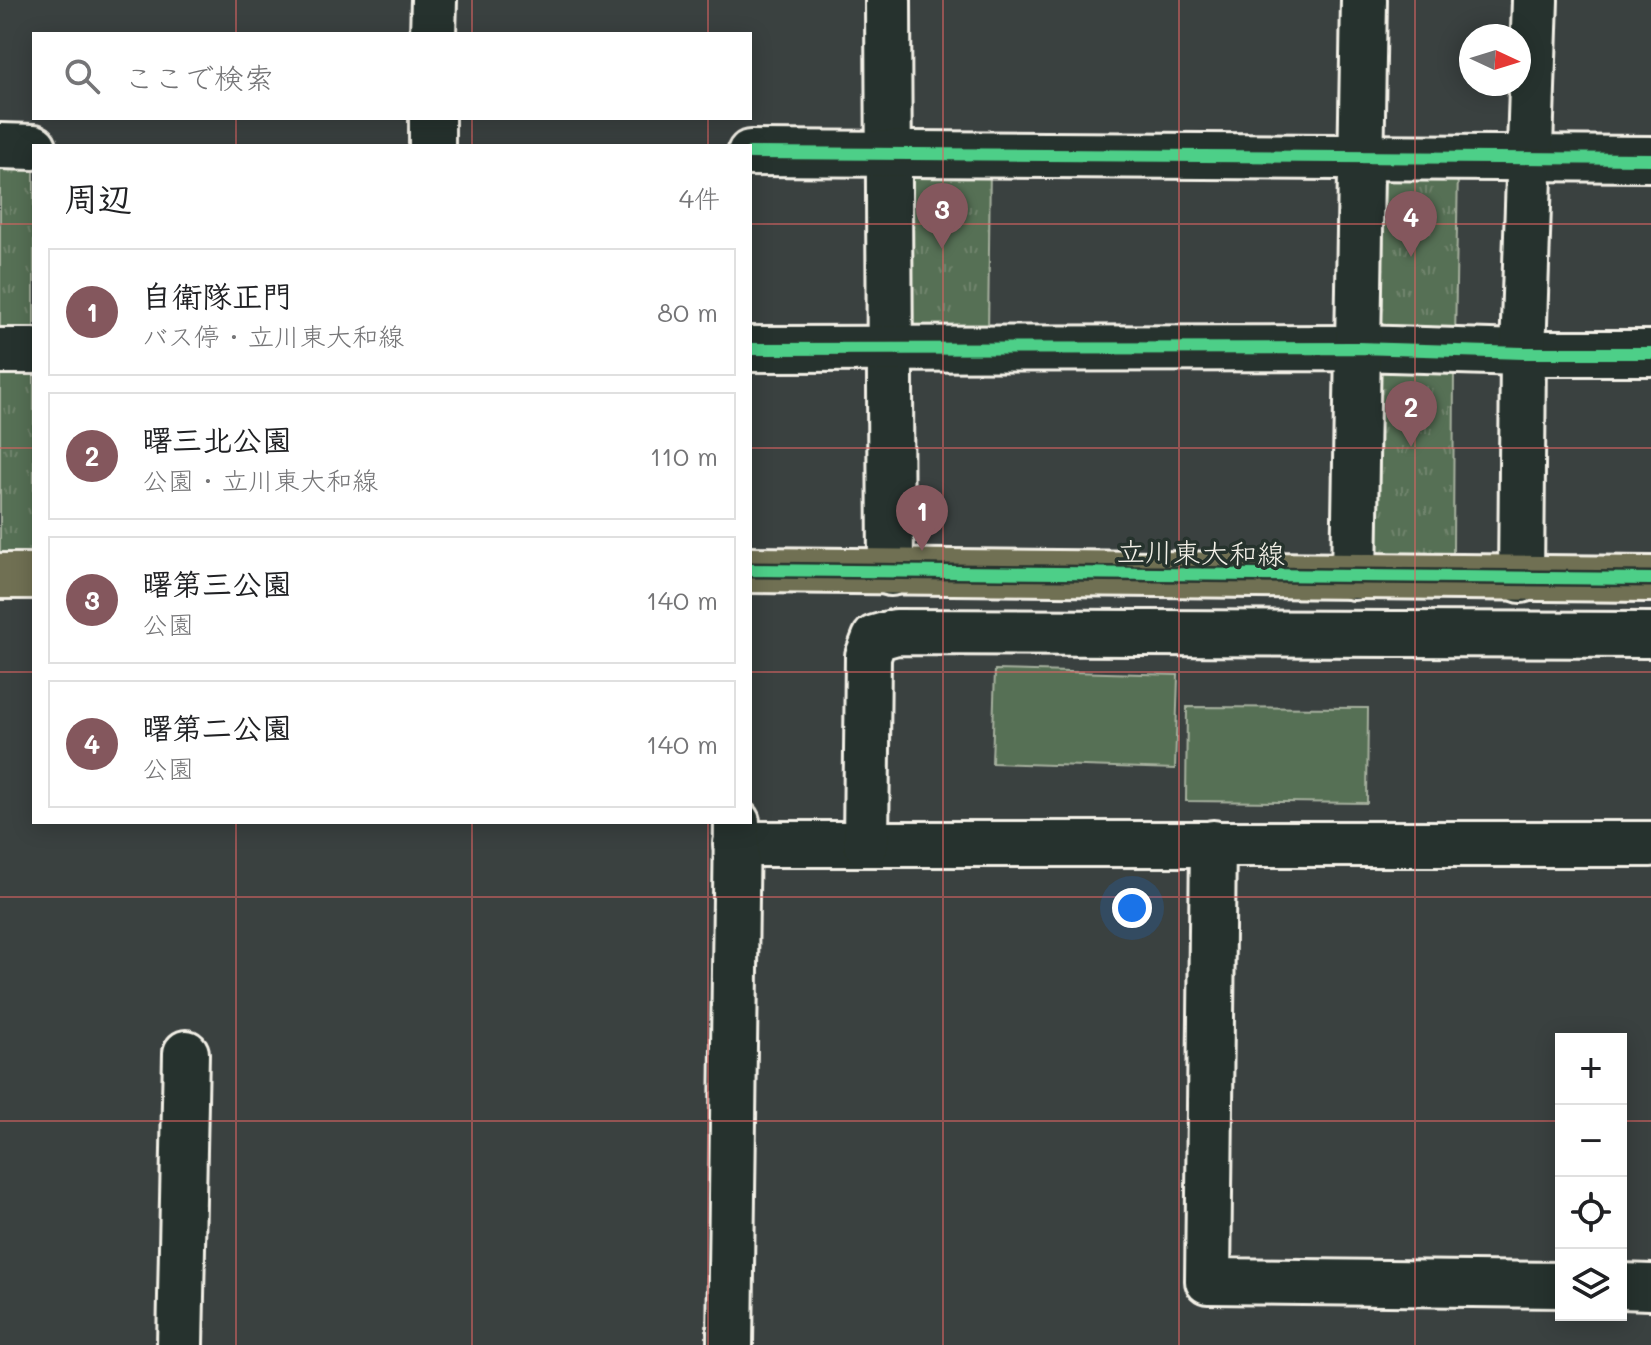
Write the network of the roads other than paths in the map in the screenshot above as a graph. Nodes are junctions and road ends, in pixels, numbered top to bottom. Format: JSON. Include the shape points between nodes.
{"nodes":[{"id":1,"x":434,"y":0,"type":"edge"},
{"id":2,"x":888,"y":0,"type":"edge"},
{"id":3,"x":1364,"y":0,"type":"edge"},
{"id":4,"x":1535,"y":0,"type":"edge"},
{"id":5,"x":433,"y":32,"type":"edge"},
{"id":6,"x":432,"y":120,"type":"edge"},
{"id":7,"x":432,"y":144,"type":"edge"},
{"id":8,"x":0,"y":146,"type":"edge"},
{"id":9,"x":32,"y":147,"type":"edge"},
{"id":10,"x":752,"y":153,"type":"edge"},
{"id":11,"x":888,"y":154,"type":"junction"},
{"id":12,"x":1361,"y":158,"type":"junction"},
{"id":13,"x":1651,"y":159,"type":"edge"},
{"id":14,"x":1530,"y":160,"type":"junction"},
{"id":15,"x":890,"y":347,"type":"junction"},
{"id":16,"x":1358,"y":348,"type":"junction"},
{"id":17,"x":752,"y":349,"type":"edge"},
{"id":18,"x":0,"y":351,"type":"edge"},
{"id":19,"x":32,"y":351,"type":"edge"},
{"id":20,"x":1523,"y":353,"type":"junction"},
{"id":21,"x":1651,"y":353,"type":"edge"},
{"id":22,"x":752,"y":570,"type":"edge"},
{"id":23,"x":891,"y":573,"type":"junction"},
{"id":24,"x":0,"y":576,"type":"edge"},
{"id":25,"x":32,"y":576,"type":"edge"},
{"id":26,"x":1354,"y":577,"type":"junction"},
{"id":27,"x":1651,"y":579,"type":"edge"},
{"id":28,"x":1521,"y":580,"type":"junction"},
{"id":29,"x":1651,"y":635,"type":"edge"},
{"id":30,"x":736,"y":833,"type":"edge"},
{"id":31,"x":1213,"y":843,"type":"junction"},
{"id":32,"x":866,"y":844,"type":"junction"},
{"id":33,"x":1651,"y":844,"type":"edge"},
{"id":34,"x":186,"y":1053,"type":"dead end"},
{"id":35,"x":1555,"y":1285,"type":"edge"},
{"id":36,"x":1627,"y":1286,"type":"edge"},
{"id":37,"x":1651,"y":1287,"type":"edge"},
{"id":38,"x":180,"y":1345,"type":"edge"},
{"id":39,"x":730,"y":1345,"type":"edge"}],
"edges":[{"from":1,"to":5,"type":"street"},
{"from":2,"to":11,"type":"street"},
{"from":3,"to":12,"type":"street"},
{"from":4,"to":14,"type":"street"},
{"from":6,"to":7,"type":"street"},
{"from":8,"to":9,"type":"street"},
{"from":10,"to":11,"type":"street"},
{"from":11,"to":12,"type":"street"},
{"from":11,"to":15,"type":"street"},
{"from":12,"to":14,"type":"street"},
{"from":12,"to":16,"type":"street"},
{"from":13,"to":14,"type":"street"},
{"from":14,"to":20,"type":"street"},
{"from":15,"to":16,"type":"street"},
{"from":15,"to":17,"type":"street"},
{"from":15,"to":23,"type":"street"},
{"from":16,"to":20,"type":"street"},
{"from":16,"to":26,"type":"street"},
{"from":18,"to":19,"type":"street"},
{"from":20,"to":21,"type":"street"},
{"from":20,"to":28,"type":"street"},
{"from":22,"to":23,"type":"main road","name":"立川東大和線"},
{"from":23,"to":26,"type":"main road","name":"立川東大和線"},
{"from":24,"to":25,"type":"main road"},
{"from":26,"to":28,"type":"main road","name":"立川東大和線"},
{"from":27,"to":28,"type":"main road","name":"立川東大和線"},
{"from":29,"to":32,"type":"street","via":[[896,632],[875,638],[868,656]]},
{"from":30,"to":32,"type":"street"},
{"from":30,"to":39,"type":"street"},
{"from":31,"to":32,"type":"street"},
{"from":31,"to":33,"type":"street"},
{"from":31,"to":35,"type":"street","via":[[1208,1281]]},
{"from":34,"to":38,"type":"street"},
{"from":36,"to":37,"type":"street"}]}
